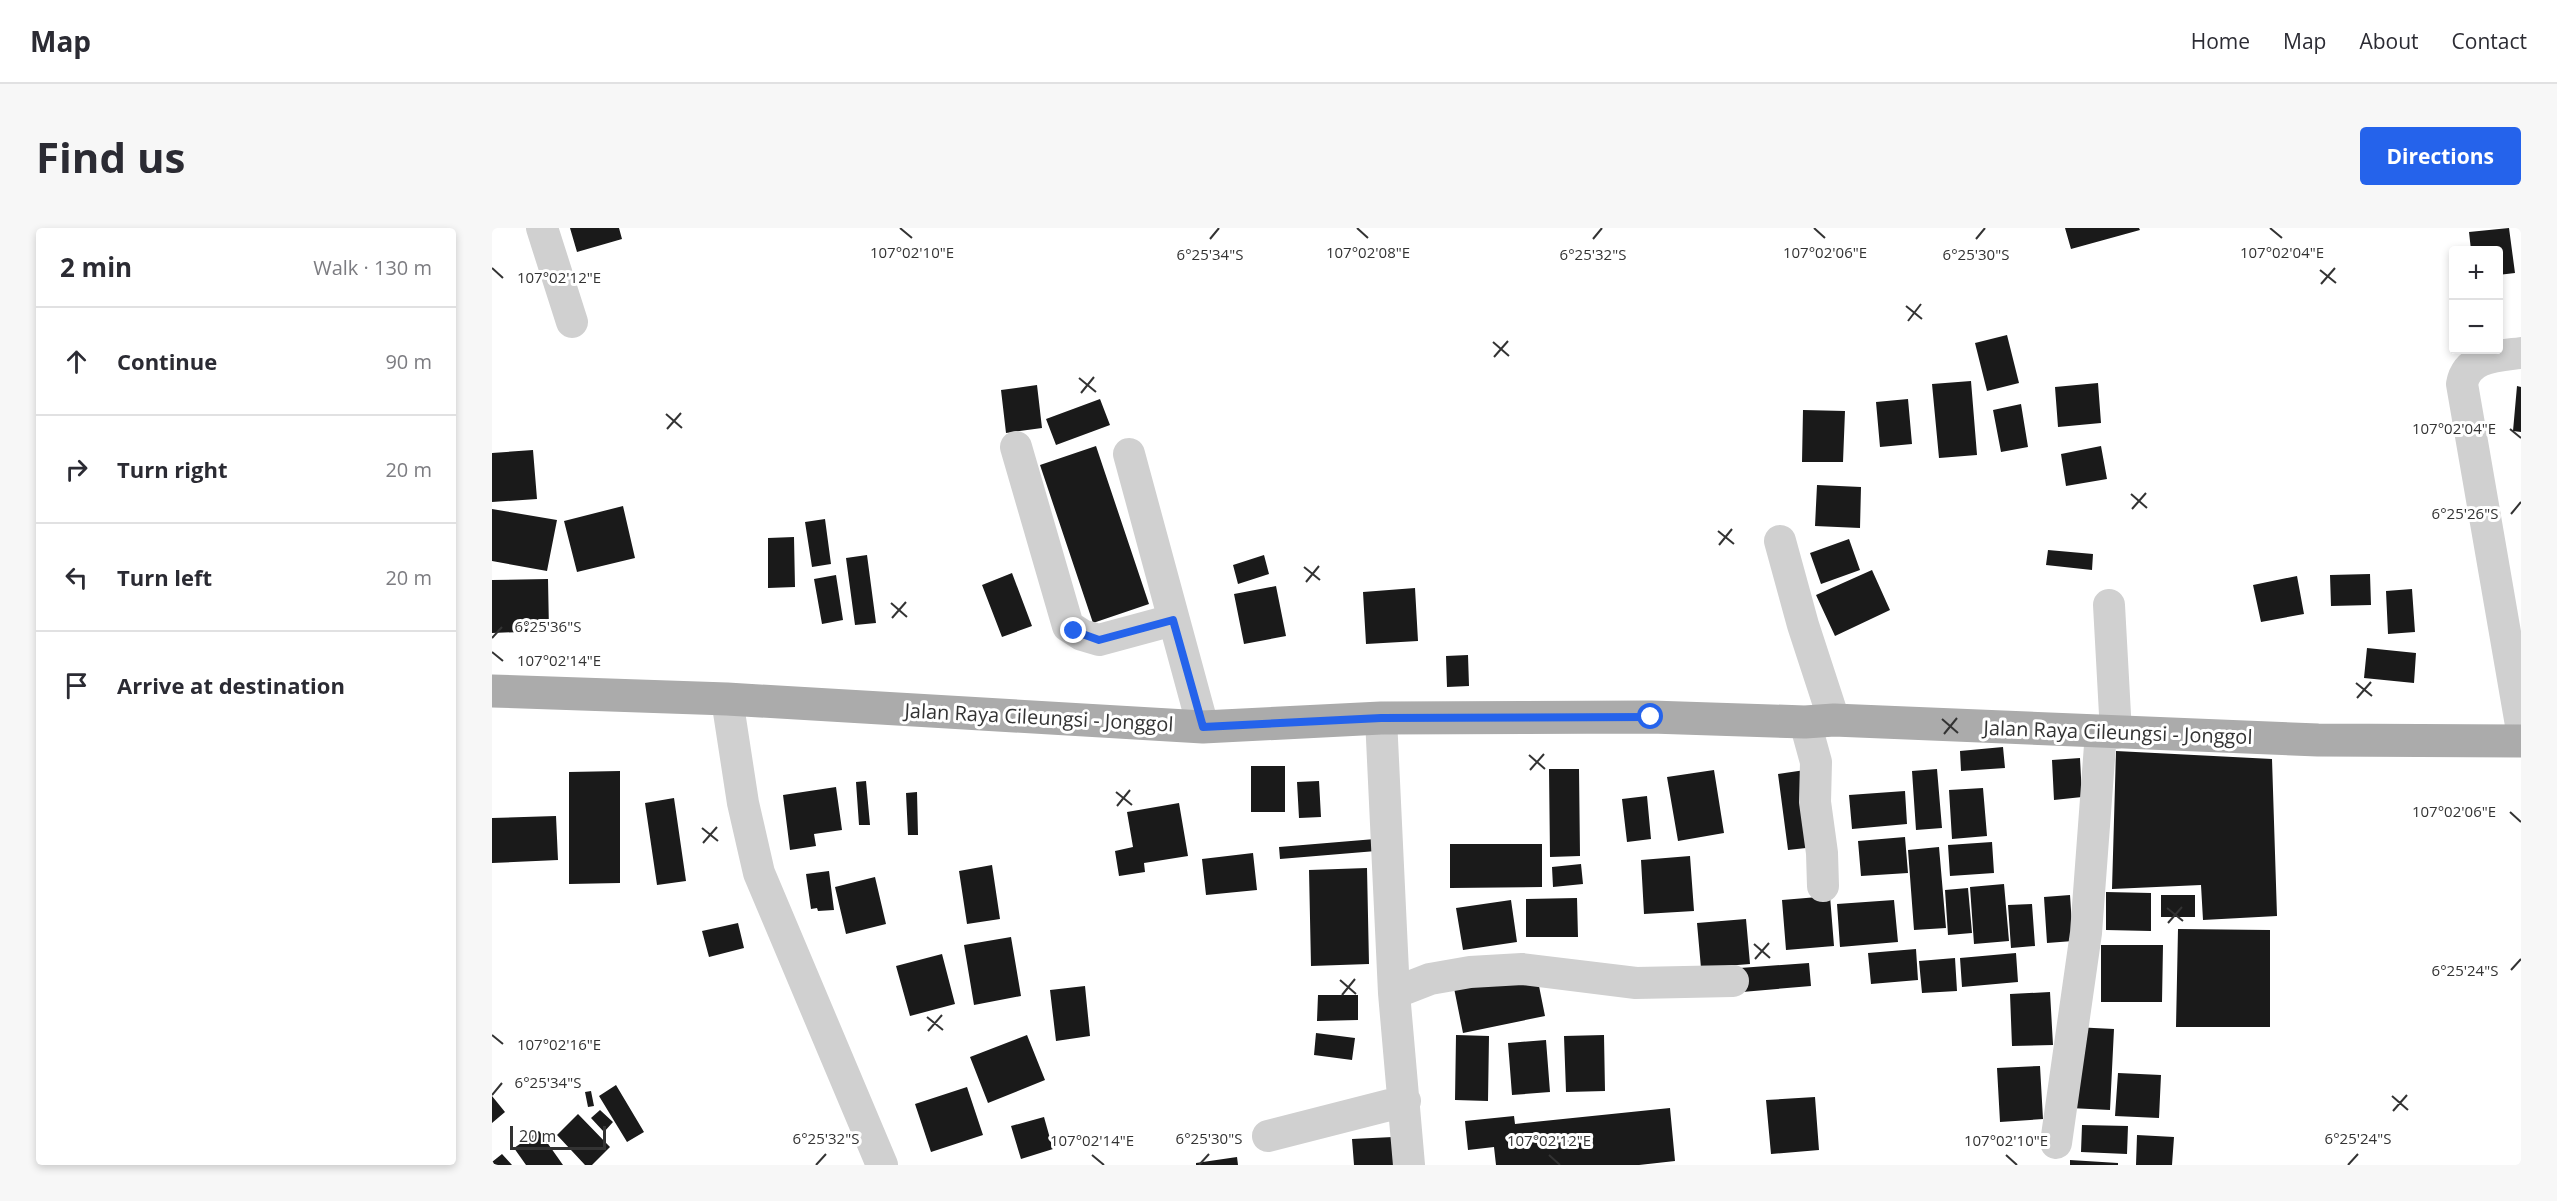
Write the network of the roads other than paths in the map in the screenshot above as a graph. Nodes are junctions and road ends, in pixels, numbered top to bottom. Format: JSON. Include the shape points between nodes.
{"nodes":[{"id":1,"x":542,"y":228,"type":"edge"},
{"id":2,"x":572,"y":322,"type":"dead end"},
{"id":3,"x":2521,"y":353,"type":"edge"},
{"id":4,"x":1016,"y":447,"type":"dead end"},
{"id":5,"x":1129,"y":454,"type":"dead end"},
{"id":6,"x":1780,"y":541,"type":"dead end"},
{"id":7,"x":2109,"y":605,"type":"dead end"},
{"id":8,"x":1173,"y":620,"type":"junction"},
{"id":9,"x":492,"y":691,"type":"edge"},
{"id":10,"x":727,"y":699,"type":"junction"},
{"id":11,"x":1381,"y":718,"type":"junction"},
{"id":12,"x":1820,"y":721,"type":"junction"},
{"id":13,"x":2521,"y":724,"type":"edge"},
{"id":14,"x":1203,"y":727,"type":"junction"},
{"id":15,"x":2108,"y":733,"type":"junction"},
{"id":16,"x":2521,"y":741,"type":"edge"},
{"id":17,"x":1823,"y":886,"type":"dead end"},
{"id":18,"x":1733,"y":981,"type":"dead end"},
{"id":19,"x":1394,"y":993,"type":"junction"},
{"id":20,"x":1405,"y":1101,"type":"junction"},
{"id":21,"x":1268,"y":1136,"type":"dead end"},
{"id":22,"x":2056,"y":1143,"type":"dead end"},
{"id":23,"x":882,"y":1165,"type":"edge"},
{"id":24,"x":1409,"y":1165,"type":"edge"}],
"edges":[{"from":1,"to":2,"type":"street"},
{"from":3,"to":13,"type":"street","via":[[2481,360],[2468,369],[2462,384]]},
{"from":4,"to":8,"type":"street","via":[[1068,626],[1099,640]]},
{"from":5,"to":8,"type":"street"},
{"from":6,"to":12,"type":"street","via":[[1803,625]]},
{"from":7,"to":15,"type":"street"},
{"from":8,"to":14,"type":"street"},
{"from":9,"to":10,"type":"main road","name":"Jalan Raya Cileungsi - Jonggol"},
{"from":10,"to":14,"type":"main road","name":"Jalan Raya Cileungsi - Jonggol"},
{"from":10,"to":23,"type":"street","via":[[759,873]]},
{"from":11,"to":12,"type":"main road","name":"Jalan Raya Cileungsi - Jonggol"},
{"from":11,"to":14,"type":"main road","name":"Jalan Raya Cileungsi - Jonggol"},
{"from":11,"to":19,"type":"street"},
{"from":12,"to":15,"type":"main road","name":"Jalan Raya Cileungsi - Jonggol"},
{"from":12,"to":17,"type":"street","via":[[1815,802]]},
{"from":15,"to":16,"type":"main road","name":"Jalan Raya Cileungsi - Jonggol"},
{"from":15,"to":22,"type":"street","via":[[2086,933]]},
{"from":18,"to":19,"type":"street","via":[[1636,982],[1522,969],[1430,979]]},
{"from":19,"to":20,"type":"street"},
{"from":20,"to":21,"type":"street"},
{"from":20,"to":24,"type":"street"}]}
